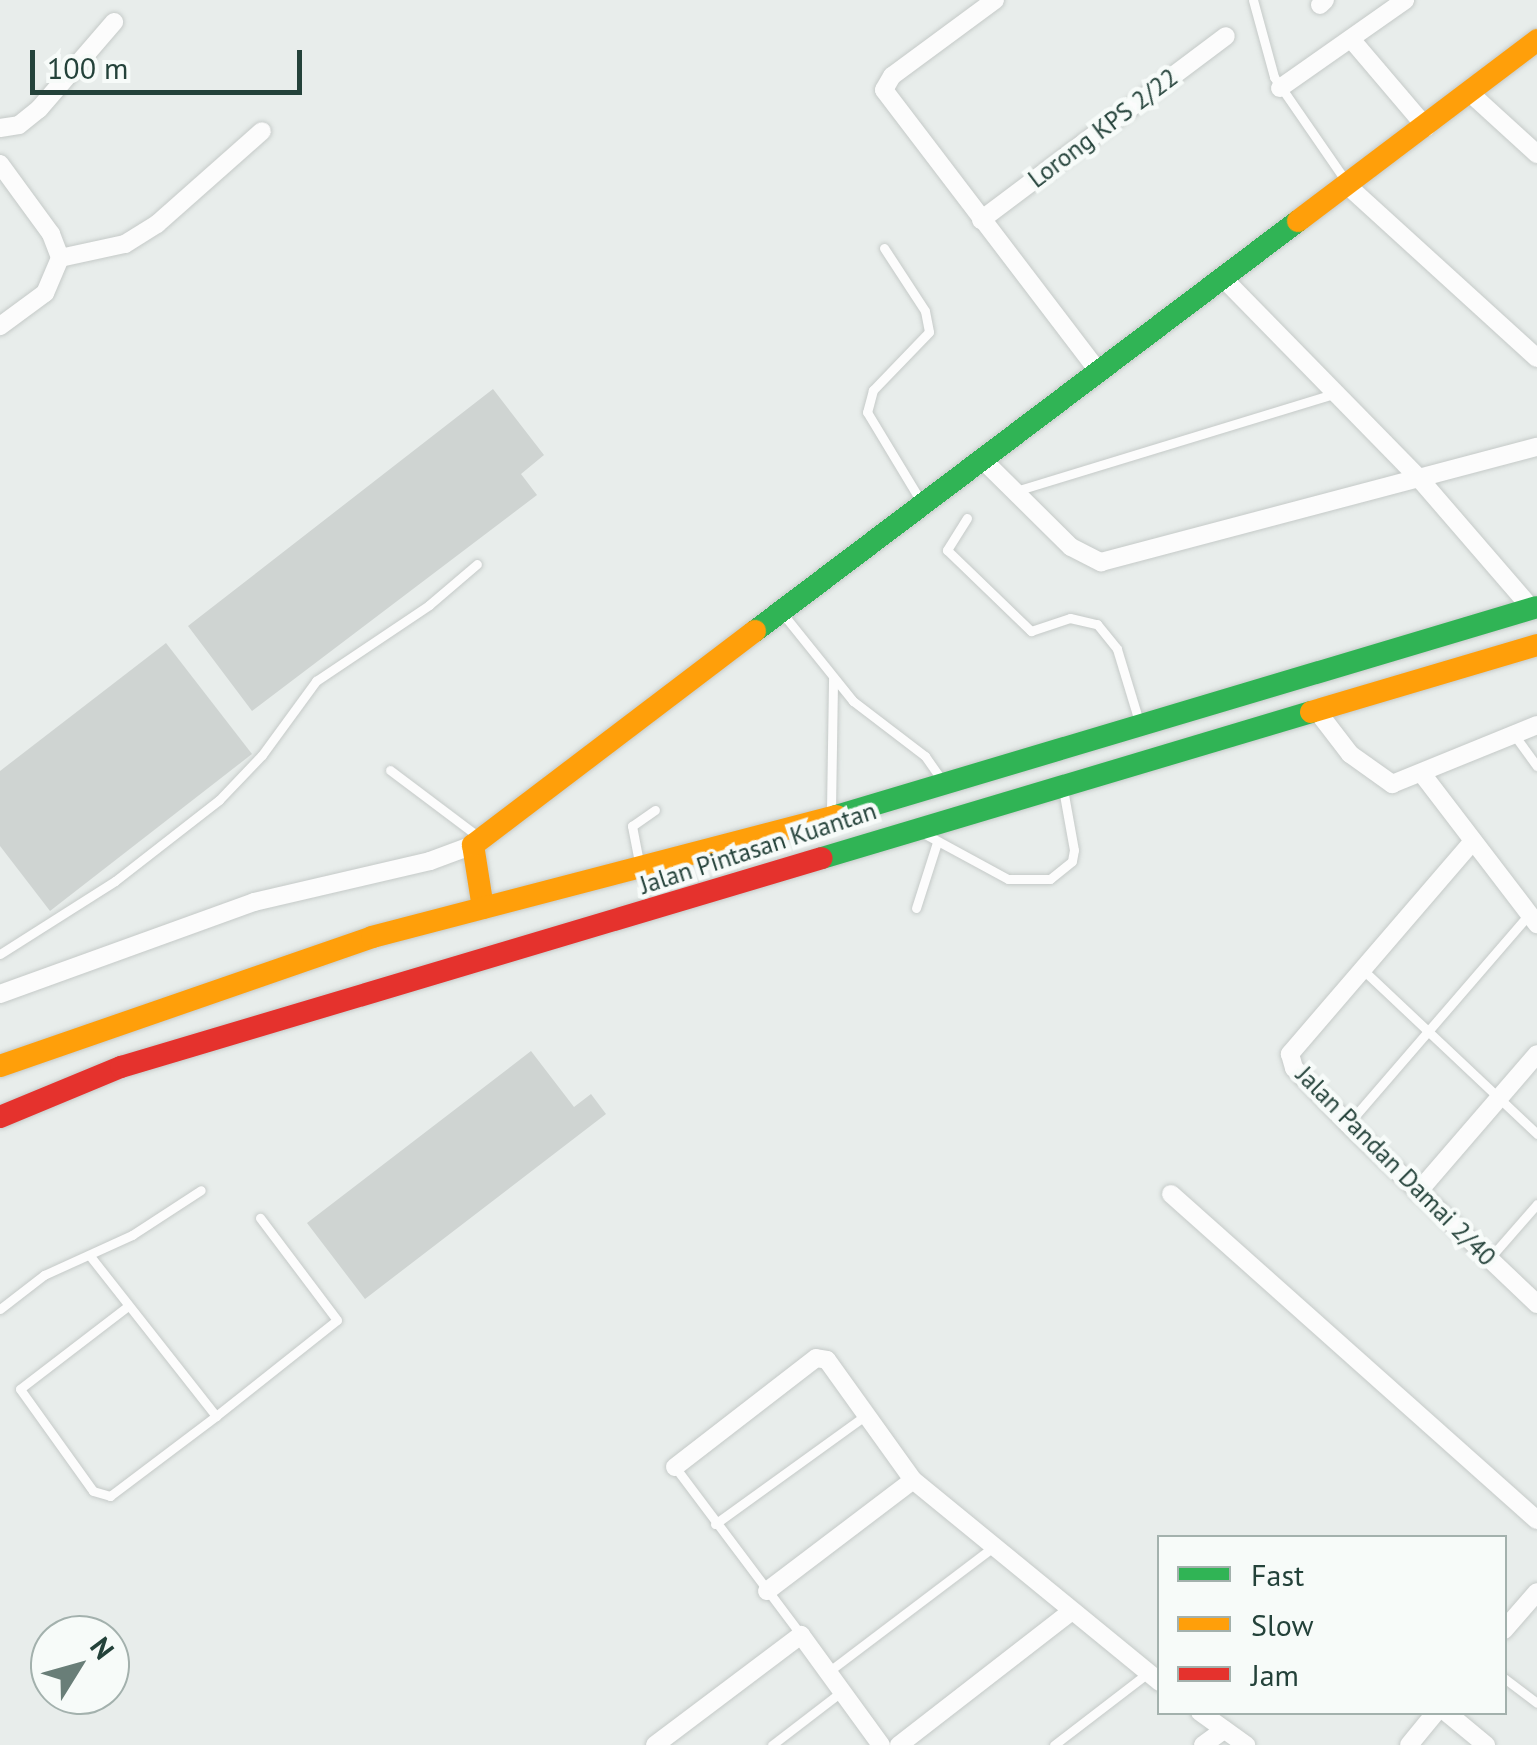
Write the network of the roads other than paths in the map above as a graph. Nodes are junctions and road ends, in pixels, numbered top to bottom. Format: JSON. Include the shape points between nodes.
{"nodes":[{"id":1,"x":995,"y":0,"type":"edge"},
{"id":2,"x":1253,"y":0,"type":"edge"},
{"id":3,"x":1405,"y":0,"type":"edge"},
{"id":4,"x":114,"y":22,"type":"dead end"},
{"id":5,"x":1226,"y":36,"type":"dead end"},
{"id":6,"x":1351,"y":39,"type":"junction"},
{"id":7,"x":1537,"y":40,"type":"edge"},
{"id":8,"x":1280,"y":88,"type":"junction"},
{"id":9,"x":1470,"y":92,"type":"junction"},
{"id":10,"x":1426,"y":127,"type":"junction"},
{"id":11,"x":0,"y":128,"type":"edge"},
{"id":12,"x":262,"y":131,"type":"dead end"},
{"id":13,"x":1537,"y":154,"type":"edge"},
{"id":14,"x":0,"y":164,"type":"edge"},
{"id":15,"x":1349,"y":186,"type":"junction"},
{"id":16,"x":981,"y":220,"type":"junction"},
{"id":17,"x":884,"y":248,"type":"dead end"},
{"id":18,"x":60,"y":258,"type":"junction"},
{"id":19,"x":1224,"y":280,"type":"junction"},
{"id":20,"x":0,"y":326,"type":"edge"},
{"id":21,"x":1537,"y":358,"type":"edge"},
{"id":22,"x":1099,"y":372,"type":"junction"},
{"id":23,"x":1336,"y":393,"type":"junction"},
{"id":24,"x":1537,"y":446,"type":"edge"},
{"id":25,"x":984,"y":461,"type":"junction"},
{"id":26,"x":1418,"y":477,"type":"junction"},
{"id":27,"x":1016,"y":491,"type":"junction"},
{"id":28,"x":924,"y":507,"type":"junction"},
{"id":29,"x":967,"y":518,"type":"dead end"},
{"id":30,"x":476,"y":564,"type":"dead end"},
{"id":31,"x":1535,"y":608,"type":"edge"},
{"id":32,"x":784,"y":614,"type":"junction"},
{"id":33,"x":1537,"y":645,"type":"edge"},
{"id":34,"x":832,"y":678,"type":"junction"},
{"id":35,"x":1317,"y":711,"type":"junction"},
{"id":36,"x":1537,"y":725,"type":"edge"},
{"id":37,"x":1140,"y":726,"type":"junction"},
{"id":38,"x":1514,"y":735,"type":"junction"},
{"id":39,"x":1537,"y":766,"type":"edge"},
{"id":40,"x":390,"y":770,"type":"dead end"},
{"id":41,"x":1423,"y":776,"type":"junction"},
{"id":42,"x":944,"y":784,"type":"junction"},
{"id":43,"x":1062,"y":784,"type":"junction"},
{"id":44,"x":655,"y":810,"type":"dead end"},
{"id":45,"x":831,"y":818,"type":"junction"},
{"id":46,"x":914,"y":828,"type":"junction"},
{"id":47,"x":1474,"y":841,"type":"junction"},
{"id":48,"x":477,"y":842,"type":"junction"},
{"id":49,"x":938,"y":842,"type":"junction"},
{"id":50,"x":641,"y":870,"type":"junction"},
{"id":51,"x":483,"y":908,"type":"junction"},
{"id":52,"x":916,"y":908,"type":"dead end"},
{"id":53,"x":1533,"y":919,"type":"edge"},
{"id":54,"x":0,"y":954,"type":"edge"},
{"id":55,"x":1361,"y":968,"type":"junction"},
{"id":56,"x":0,"y":994,"type":"edge"},
{"id":57,"x":1430,"y":1030,"type":"junction"},
{"id":58,"x":1537,"y":1054,"type":"edge"},
{"id":59,"x":0,"y":1066,"type":"edge"},
{"id":60,"x":1498,"y":1099,"type":"junction"},
{"id":61,"x":0,"y":1117,"type":"edge"},
{"id":62,"x":1348,"y":1124,"type":"junction"},
{"id":63,"x":1537,"y":1134,"type":"edge"},
{"id":64,"x":201,"y":1190,"type":"dead end"},
{"id":65,"x":1418,"y":1192,"type":"junction"},
{"id":66,"x":1172,"y":1194,"type":"dead end"},
{"id":67,"x":1537,"y":1204,"type":"edge"},
{"id":68,"x":260,"y":1218,"type":"dead end"},
{"id":69,"x":90,"y":1256,"type":"junction"},
{"id":70,"x":1489,"y":1259,"type":"junction"},
{"id":71,"x":1537,"y":1304,"type":"edge"},
{"id":72,"x":128,"y":1306,"type":"junction"},
{"id":73,"x":0,"y":1309,"type":"edge"},
{"id":74,"x":866,"y":1415,"type":"junction"},
{"id":75,"x":216,"y":1416,"type":"junction"},
{"id":76,"x":676,"y":1467,"type":"joint"},
{"id":77,"x":913,"y":1480,"type":"junction"},
{"id":78,"x":1537,"y":1520,"type":"edge"},
{"id":79,"x":715,"y":1524,"type":"junction"},
{"id":80,"x":993,"y":1547,"type":"junction"},
{"id":81,"x":768,"y":1591,"type":"junction"},
{"id":82,"x":1537,"y":1592,"type":"edge"},
{"id":83,"x":1520,"y":1611,"type":"junction"},
{"id":84,"x":1068,"y":1614,"type":"junction"},
{"id":85,"x":1537,"y":1625,"type":"edge"},
{"id":86,"x":1507,"y":1626,"type":"edge"},
{"id":87,"x":801,"y":1635,"type":"junction"},
{"id":88,"x":828,"y":1672,"type":"junction"},
{"id":89,"x":1154,"y":1678,"type":"edge"},
{"id":90,"x":1507,"y":1680,"type":"edge"},
{"id":91,"x":842,"y":1691,"type":"junction"},
{"id":92,"x":1537,"y":1703,"type":"edge"},
{"id":93,"x":1204,"y":1715,"type":"edge"},
{"id":94,"x":1433,"y":1715,"type":"edge"},
{"id":95,"x":1450,"y":1715,"type":"edge"},
{"id":96,"x":1224,"y":1730,"type":"junction"},
{"id":97,"x":655,"y":1745,"type":"edge"},
{"id":98,"x":772,"y":1745,"type":"edge"},
{"id":99,"x":881,"y":1745,"type":"edge"},
{"id":100,"x":899,"y":1745,"type":"edge"},
{"id":101,"x":1054,"y":1745,"type":"edge"},
{"id":102,"x":1203,"y":1745,"type":"edge"},
{"id":103,"x":1246,"y":1745,"type":"edge"},
{"id":104,"x":1408,"y":1745,"type":"edge"},
{"id":105,"x":1486,"y":1745,"type":"edge"}],
"edges":[{"from":1,"to":16,"type":"street","via":[[893,75],[884,90]]},
{"from":2,"to":8,"type":"lane"},
{"from":3,"to":6,"type":"street"},
{"from":4,"to":11,"type":"street","via":[[39,109],[19,125]]},
{"from":5,"to":16,"type":"street","name":"Lorong KPS 2/22"},
{"from":6,"to":8,"type":"street"},
{"from":6,"to":10,"type":"street"},
{"from":7,"to":9,"type":"main road"},
{"from":8,"to":15,"type":"lane"},
{"from":9,"to":10,"type":"main road"},
{"from":9,"to":13,"type":"street"},
{"from":10,"to":15,"type":"main road"},
{"from":12,"to":18,"type":"street","via":[[141,234],[125,244]]},
{"from":14,"to":18,"type":"street","via":[[51,234]]},
{"from":15,"to":19,"type":"main road"},
{"from":15,"to":21,"type":"street"},
{"from":16,"to":22,"type":"street"},
{"from":17,"to":28,"type":"lane","via":[[925,311],[929,332],[873,390],[867,412]]},
{"from":18,"to":20,"type":"street","via":[[45,293]]},
{"from":19,"to":22,"type":"main road"},
{"from":19,"to":23,"type":"street"},
{"from":22,"to":25,"type":"main road"},
{"from":23,"to":26,"type":"street"},
{"from":23,"to":27,"type":"lane"},
{"from":24,"to":26,"type":"street"},
{"from":25,"to":27,"type":"street"},
{"from":25,"to":28,"type":"main road"},
{"from":26,"to":27,"type":"street","via":[[1101,562],[1071,547]]},
{"from":26,"to":31,"type":"street"},
{"from":28,"to":32,"type":"main road"},
{"from":29,"to":37,"type":"lane","via":[[947,550],[1032,631],[1070,618],[1097,624],[1116,649]]},
{"from":30,"to":54,"type":"lane","via":[[429,606],[316,681],[262,756],[219,800],[115,882]]},
{"from":31,"to":37,"type":"main road","name":"Jalan Pintasan Kuantan"},
{"from":32,"to":34,"type":"lane"},
{"from":32,"to":48,"type":"main road"},
{"from":33,"to":35,"type":"main road","name":"Jalan Pintasan Kuantan"},
{"from":34,"to":42,"type":"lane","via":[[925,756]]},
{"from":34,"to":45,"type":"lane"},
{"from":35,"to":41,"type":"street","via":[[1350,754],[1381,780]]},
{"from":35,"to":43,"type":"main road","name":"Jalan Pintasan Kuantan"},
{"from":36,"to":38,"type":"street"},
{"from":37,"to":42,"type":"main road","name":"Jalan Pintasan Kuantan"},
{"from":38,"to":39,"type":"lane"},
{"from":38,"to":41,"type":"street"},
{"from":40,"to":48,"type":"lane"},
{"from":41,"to":47,"type":"street"},
{"from":42,"to":45,"type":"main road","name":"Jalan Pintasan Kuantan"},
{"from":43,"to":46,"type":"main road","name":"Jalan Pintasan Kuantan"},
{"from":43,"to":49,"type":"lane","via":[[1074,850],[1072,861],[1050,879],[1019,883]]},
{"from":44,"to":50,"type":"lane","via":[[632,826]]},
{"from":45,"to":50,"type":"main road","name":"Jalan Pintasan Kuantan"},
{"from":46,"to":49,"type":"lane"},
{"from":46,"to":61,"type":"main road","name":"Jalan Pintasan Kuantan","via":[[566,938],[120,1067]]},
{"from":47,"to":53,"type":"street"},
{"from":47,"to":55,"type":"street","name":"Jalan Pandan Damai 2/40"},
{"from":48,"to":51,"type":"main road"},
{"from":48,"to":56,"type":"street","via":[[254,902]]},
{"from":49,"to":52,"type":"lane"},
{"from":50,"to":51,"type":"main road","name":"Jalan Pintasan Kuantan"},
{"from":51,"to":59,"type":"main road","name":"Jalan Pintasan Kuantan","via":[[258,974]]},
{"from":53,"to":57,"type":"lane"},
{"from":55,"to":57,"type":"lane"},
{"from":55,"to":62,"type":"street","name":"Jalan Pandan Damai 2/40","via":[[1290,1054],[1294,1068]]},
{"from":57,"to":60,"type":"lane"},
{"from":57,"to":62,"type":"lane"},
{"from":58,"to":60,"type":"street"},
{"from":60,"to":63,"type":"lane"},
{"from":60,"to":65,"type":"street"},
{"from":62,"to":65,"type":"street","name":"Jalan Pandan Damai 2/40"},
{"from":64,"to":69,"type":"lane"},
{"from":65,"to":70,"type":"street","name":"Jalan Pandan Damai 2/40"},
{"from":66,"to":78,"type":"street"},
{"from":67,"to":70,"type":"lane"},
{"from":68,"to":75,"type":"lane","via":[[337,1320]]},
{"from":69,"to":72,"type":"lane"},
{"from":69,"to":73,"type":"lane","via":[[44,1274]]},
{"from":70,"to":71,"type":"street","name":"Jalan Pandan Damai 2/40"},
{"from":72,"to":75,"type":"lane"},
{"from":72,"to":75,"type":"lane","via":[[20,1389],[93,1491],[110,1496]]},
{"from":74,"to":76,"type":"street","via":[[828,1360],[816,1358]]},
{"from":74,"to":77,"type":"street"},
{"from":74,"to":79,"type":"lane"},
{"from":76,"to":79,"type":"lane"},
{"from":77,"to":80,"type":"street"},
{"from":77,"to":81,"type":"street"},
{"from":79,"to":81,"type":"lane"},
{"from":80,"to":84,"type":"street"},
{"from":80,"to":88,"type":"lane"},
{"from":81,"to":87,"type":"lane"},
{"from":82,"to":83,"type":"street"},
{"from":83,"to":85,"type":"street"},
{"from":83,"to":86,"type":"street"},
{"from":84,"to":89,"type":"street"},
{"from":84,"to":100,"type":"street"},
{"from":87,"to":88,"type":"street"},
{"from":87,"to":97,"type":"street"},
{"from":88,"to":91,"type":"street"},
{"from":89,"to":101,"type":"lane"},
{"from":90,"to":92,"type":"lane"},
{"from":91,"to":98,"type":"lane"},
{"from":91,"to":99,"type":"street"},
{"from":93,"to":96,"type":"street"},
{"from":94,"to":104,"type":"street"},
{"from":95,"to":105,"type":"street"},
{"from":96,"to":102,"type":"street"},
{"from":96,"to":103,"type":"street"}]}
